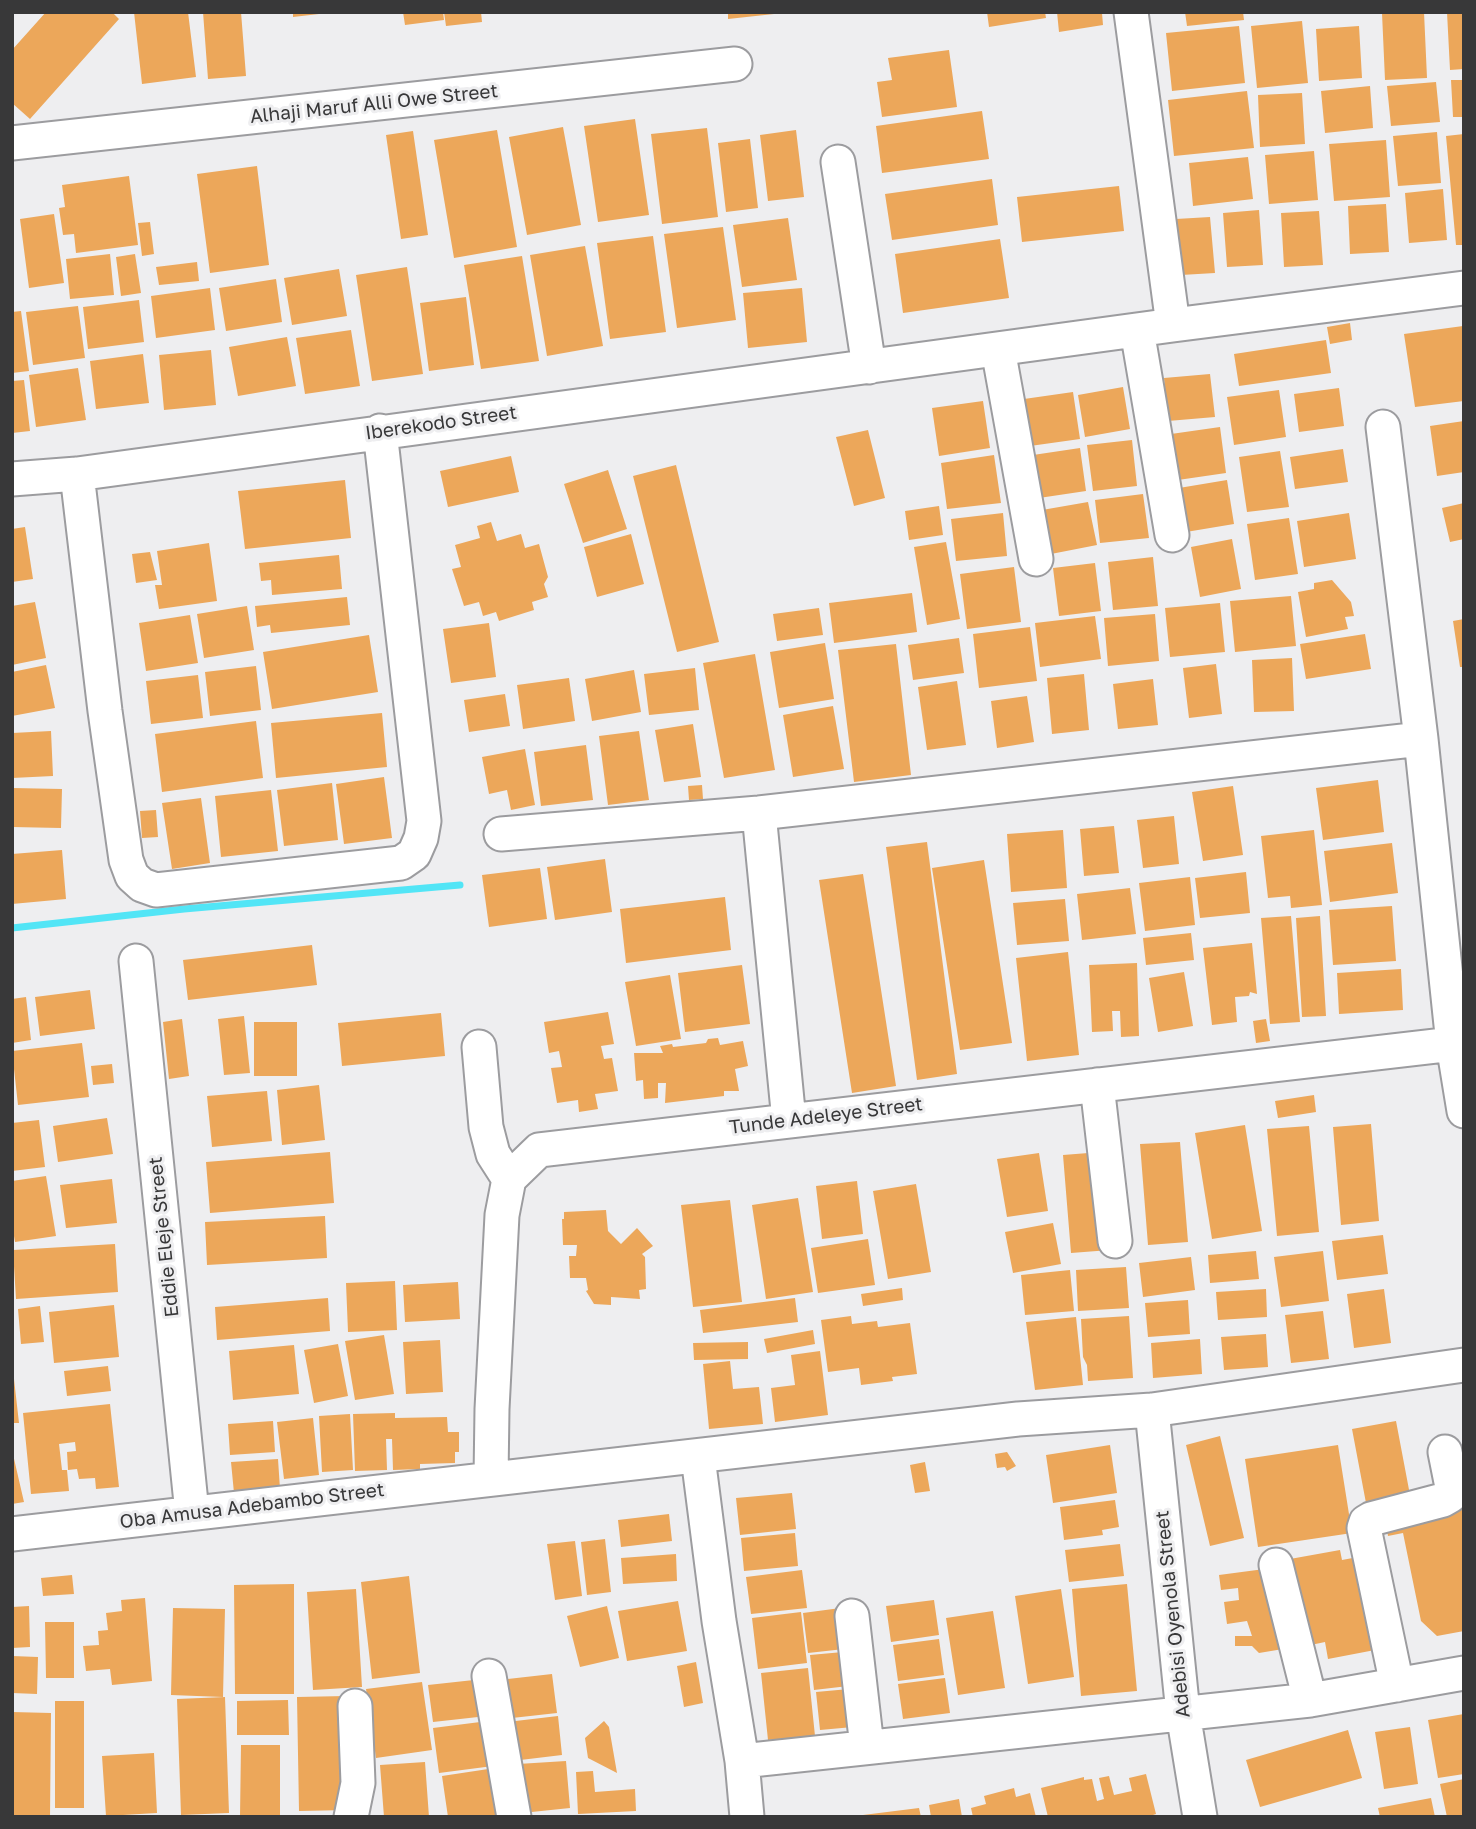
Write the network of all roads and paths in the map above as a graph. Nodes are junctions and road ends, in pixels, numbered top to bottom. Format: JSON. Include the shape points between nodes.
{"nodes":[{"id":1,"x":1132,"y":12,"type":"edge"},
{"id":2,"x":735,"y":64,"type":"dead end"},
{"id":3,"x":12,"y":143,"type":"edge"},
{"id":4,"x":838,"y":162,"type":"dead end"},
{"id":5,"x":1464,"y":288,"type":"edge"},
{"id":6,"x":1173,"y":325,"type":"junction"},
{"id":7,"x":1138,"y":330,"type":"junction"},
{"id":8,"x":998,"y":349,"type":"junction"},
{"id":9,"x":869,"y":367,"type":"junction"},
{"id":10,"x":1383,"y":427,"type":"dead end"},
{"id":11,"x":380,"y":431,"type":"junction"},
{"id":12,"x":77,"y":474,"type":"junction"},
{"id":13,"x":12,"y":479,"type":"edge"},
{"id":14,"x":1172,"y":535,"type":"dead end"},
{"id":15,"x":1036,"y":559,"type":"dead end"},
{"id":16,"x":1421,"y":739,"type":"junction"},
{"id":17,"x":759,"y":813,"type":"junction"},
{"id":18,"x":501,"y":834,"type":"dead end"},
{"id":19,"x":136,"y":961,"type":"dead end"},
{"id":20,"x":1453,"y":1044,"type":"junction"},
{"id":21,"x":479,"y":1047,"type":"dead end"},
{"id":22,"x":1097,"y":1085,"type":"junction"},
{"id":23,"x":1464,"y":1111,"type":"edge"},
{"id":24,"x":789,"y":1121,"type":"junction"},
{"id":25,"x":509,"y":1179,"type":"junction"},
{"id":26,"x":1115,"y":1241,"type":"dead end"},
{"id":27,"x":1464,"y":1365,"type":"edge"},
{"id":28,"x":1152,"y":1410,"type":"junction"},
{"id":29,"x":1445,"y":1452,"type":"dead end"},
{"id":30,"x":698,"y":1457,"type":"junction"},
{"id":31,"x":491,"y":1478,"type":"junction"},
{"id":32,"x":192,"y":1513,"type":"junction"},
{"id":33,"x":12,"y":1534,"type":"edge"},
{"id":34,"x":1276,"y":1565,"type":"dead end"},
{"id":35,"x":852,"y":1616,"type":"dead end"},
{"id":36,"x":1464,"y":1673,"type":"edge"},
{"id":37,"x":489,"y":1676,"type":"dead end"},
{"id":38,"x":1397,"y":1685,"type":"junction"},
{"id":39,"x":1310,"y":1700,"type":"junction"},
{"id":40,"x":355,"y":1706,"type":"dead end"},
{"id":41,"x":1183,"y":1713,"type":"junction"},
{"id":42,"x":867,"y":1747,"type":"junction"},
{"id":43,"x":742,"y":1760,"type":"junction"},
{"id":44,"x":351,"y":1817,"type":"edge"},
{"id":45,"x":514,"y":1817,"type":"edge"},
{"id":46,"x":747,"y":1817,"type":"edge"},
{"id":47,"x":1199,"y":1817,"type":"edge"}],
"edges":[{"from":1,"to":6,"type":"street"},
{"from":2,"to":3,"type":"street","name":"Alhaji Maruf Alli Owe Street"},
{"from":4,"to":9,"type":"street"},
{"from":5,"to":6,"type":"street","name":"Iberekodo Street"},
{"from":6,"to":7,"type":"street","name":"Iberekodo Street"},
{"from":7,"to":8,"type":"street","name":"Iberekodo Street"},
{"from":7,"to":14,"type":"street"},
{"from":8,"to":9,"type":"street","name":"Iberekodo Street"},
{"from":8,"to":15,"type":"street"},
{"from":9,"to":11,"type":"street","name":"Iberekodo Street"},
{"from":10,"to":16,"type":"street"},
{"from":11,"to":12,"type":"street","name":"Iberekodo Street"},
{"from":11,"to":12,"type":"street","via":[[424,821],[414,854],[401,863],[156,890],[132,876],[105,712]]},
{"from":12,"to":13,"type":"street","name":"Iberekodo Street"},
{"from":16,"to":17,"type":"street"},
{"from":16,"to":20,"type":"street"},
{"from":17,"to":18,"type":"street"},
{"from":17,"to":24,"type":"street"},
{"from":19,"to":32,"type":"street","name":"Eddie Eleje Street"},
{"from":20,"to":22,"type":"street","name":"Tunde Adeleye Street"},
{"from":20,"to":23,"type":"street"},
{"from":21,"to":25,"type":"street","via":[[486,1127],[493,1154]]},
{"from":22,"to":24,"type":"street","name":"Tunde Adeleye Street"},
{"from":22,"to":26,"type":"street"},
{"from":24,"to":25,"type":"street","name":"Tunde Adeleye Street","via":[[539,1150]]},
{"from":25,"to":31,"type":"street","via":[[502,1215]]},
{"from":27,"to":28,"type":"street","name":"Oba Amusa Adebambo Street"},
{"from":28,"to":30,"type":"street","name":"Oba Amusa Adebambo Street","via":[[1018,1419]]},
{"from":28,"to":41,"type":"street","name":"Adebisi Oyenola Street"},
{"from":29,"to":38,"type":"street","via":[[1450,1496],[1371,1519],[1364,1528]]},
{"from":30,"to":31,"type":"street","name":"Oba Amusa Adebambo Street"},
{"from":30,"to":43,"type":"street"},
{"from":31,"to":32,"type":"street","name":"Oba Amusa Adebambo Street"},
{"from":32,"to":33,"type":"street","name":"Oba Amusa Adebambo Street"},
{"from":34,"to":39,"type":"street"},
{"from":35,"to":42,"type":"street"},
{"from":36,"to":38,"type":"street"},
{"from":37,"to":45,"type":"street"},
{"from":38,"to":39,"type":"street"},
{"from":39,"to":41,"type":"street"},
{"from":40,"to":44,"type":"street","via":[[358,1783]]},
{"from":41,"to":42,"type":"street"},
{"from":41,"to":47,"type":"street","name":"Adebisi Oyenola Street"},
{"from":42,"to":43,"type":"street"},
{"from":43,"to":46,"type":"street"}]}
